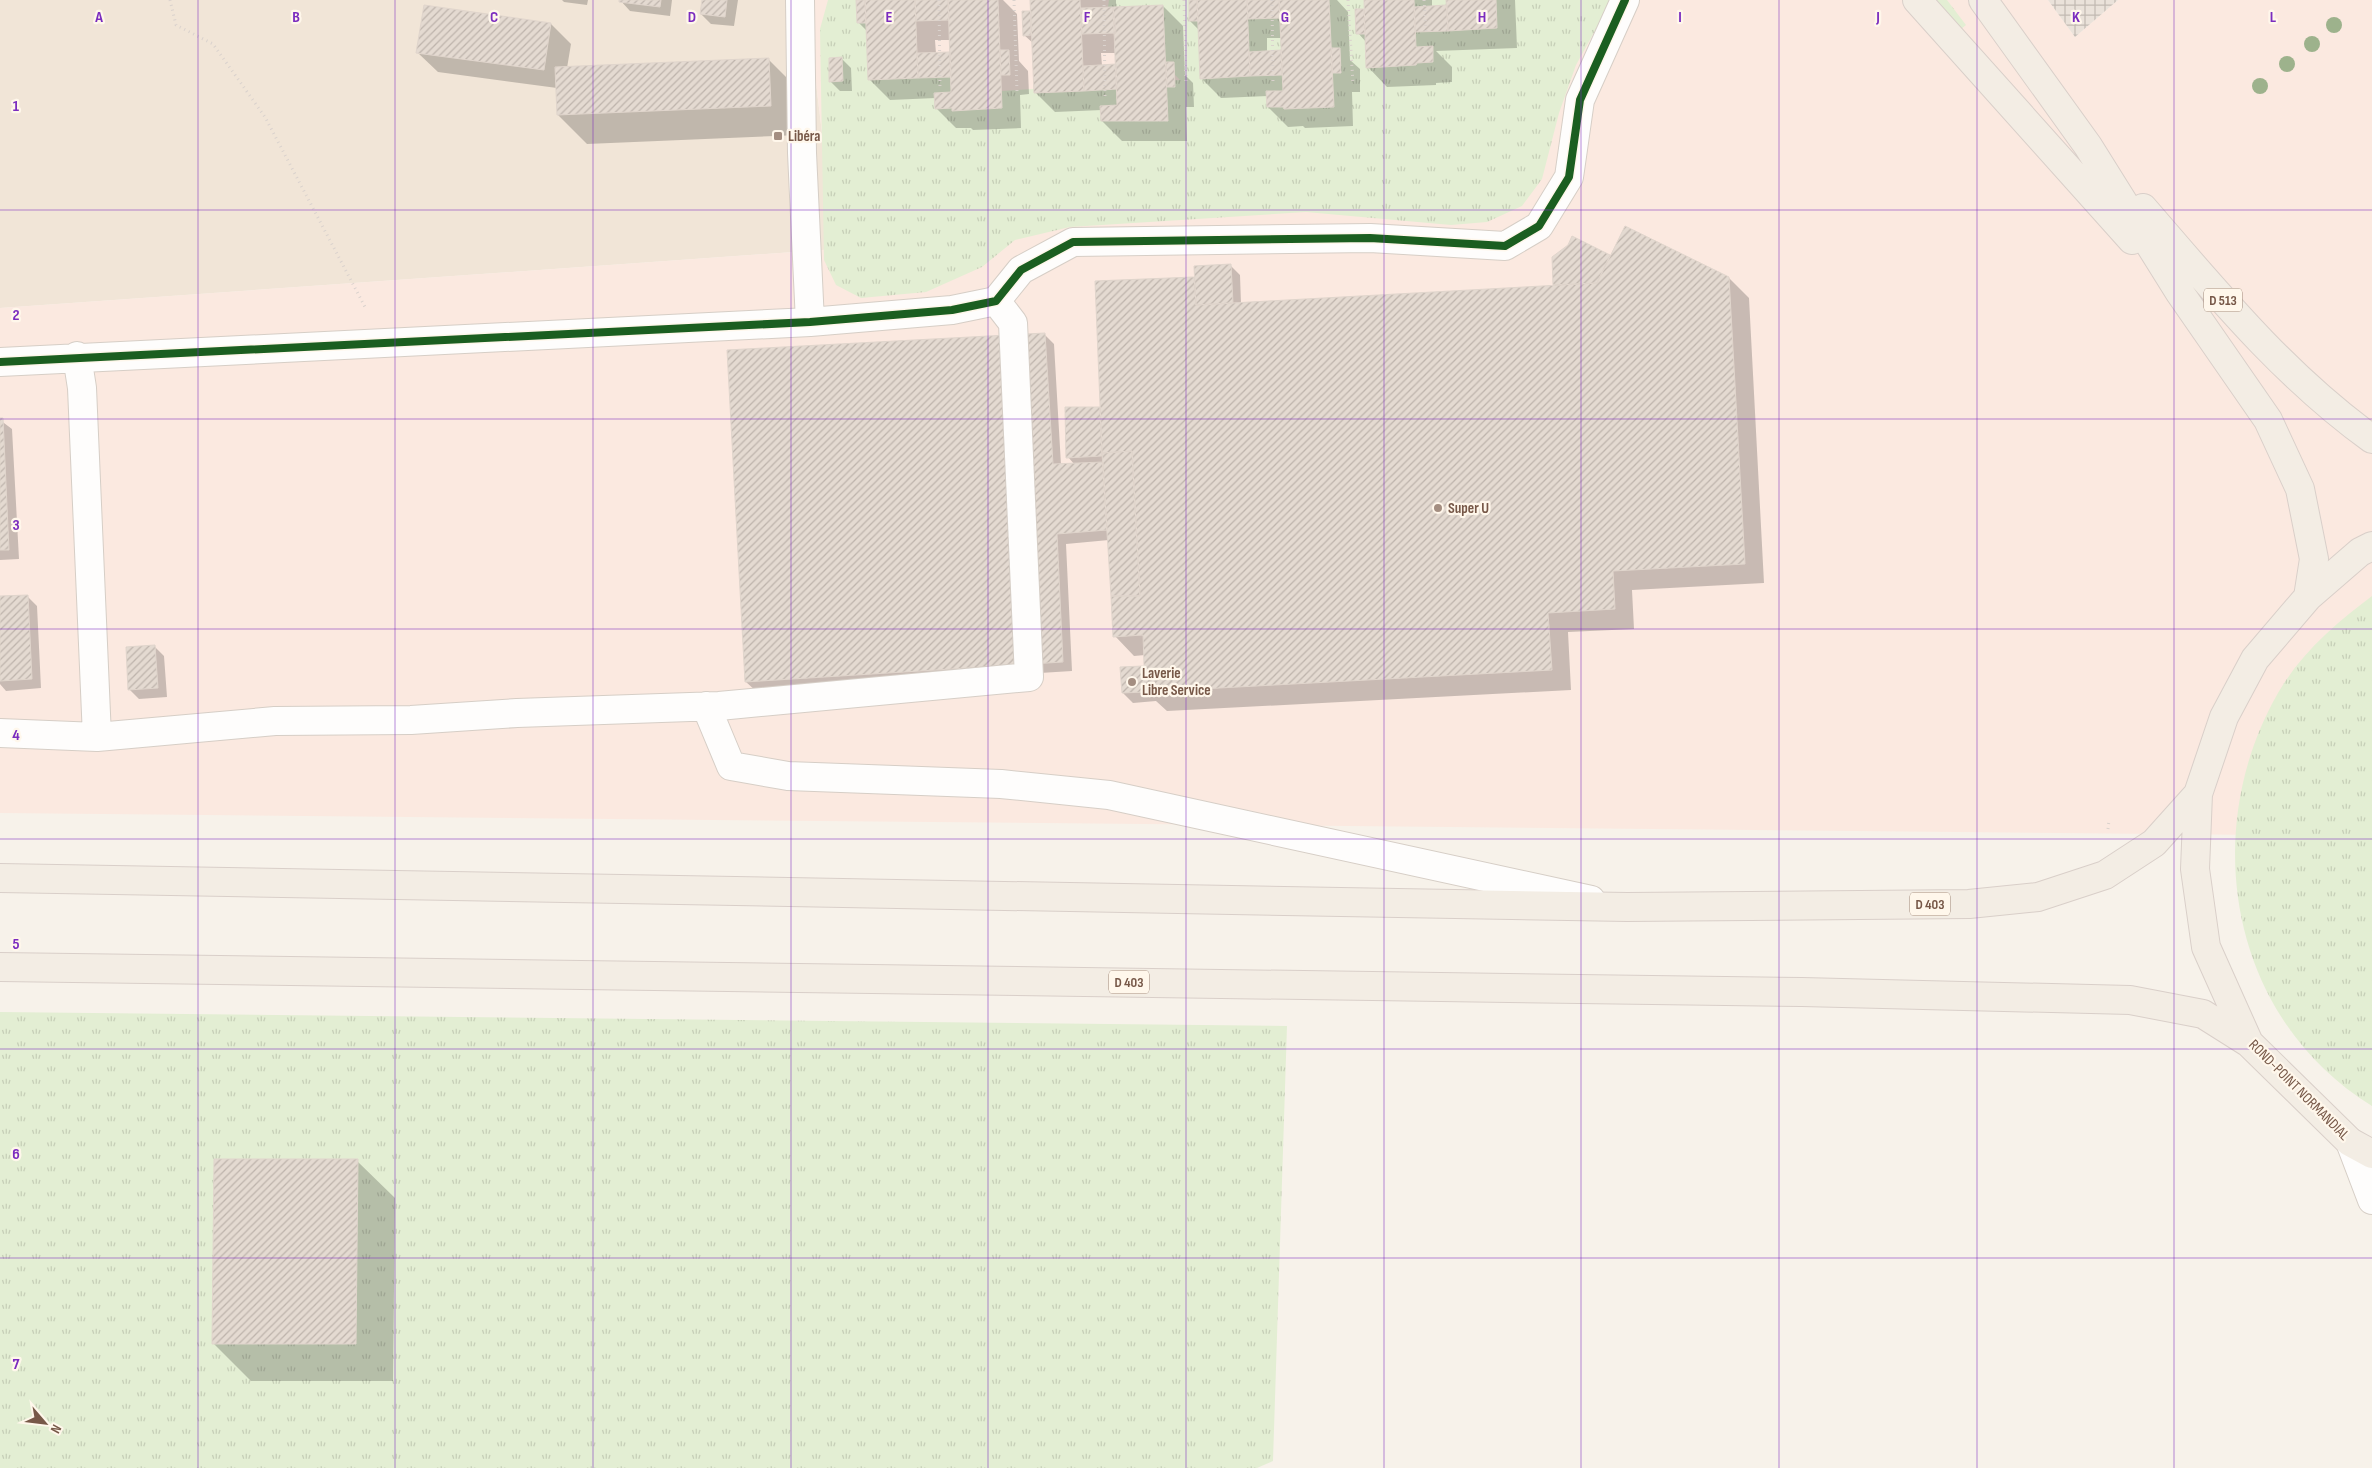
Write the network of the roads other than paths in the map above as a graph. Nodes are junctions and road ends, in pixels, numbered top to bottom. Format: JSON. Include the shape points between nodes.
{"nodes":[{"id":1,"x":800,"y":0,"type":"edge"},
{"id":2,"x":1625,"y":0,"type":"edge"},
{"id":3,"x":1917,"y":0,"type":"edge"},
{"id":4,"x":1983,"y":0,"type":"edge"},
{"id":5,"x":2088,"y":146,"type":"junction"},
{"id":6,"x":2180,"y":293,"type":"junction"},
{"id":7,"x":996,"y":302,"type":"junction"},
{"id":8,"x":810,"y":322,"type":"junction"},
{"id":9,"x":77,"y":356,"type":"junction"},
{"id":10,"x":0,"y":362,"type":"edge"},
{"id":11,"x":2372,"y":439,"type":"edge"},
{"id":12,"x":2372,"y":546,"type":"edge"},
{"id":13,"x":2308,"y":597,"type":"junction"},
{"id":14,"x":706,"y":706,"type":"junction"},
{"id":15,"x":0,"y":733,"type":"edge"},
{"id":16,"x":97,"y":737,"type":"junction"},
{"id":17,"x":2198,"y":794,"type":"junction"},
{"id":18,"x":0,"y":878,"type":"edge"},
{"id":19,"x":1627,"y":908,"type":"junction"},
{"id":20,"x":0,"y":967,"type":"edge"},
{"id":21,"x":2249,"y":1043,"type":"junction"},
{"id":22,"x":2361,"y":1148,"type":"edge"},
{"id":23,"x":2372,"y":1200,"type":"edge"}],
"edges":[{"from":1,"to":8,"type":"street","via":[[802,153]]},
{"from":2,"to":7,"type":"street","via":[[1580,100],[1569,177],[1539,226],[1505,246],[1370,238],[1073,242],[1021,270]]},
{"from":3,"to":6,"type":"main road"},
{"from":4,"to":5,"type":"main road","number":"D 513"},
{"from":5,"to":6,"type":"main road","number":"D 513"},
{"from":5,"to":11,"type":"main road","number":"D 513","via":[[2220,297],[2296,376]]},
{"from":6,"to":13,"type":"main road","number":"D 513","via":[[2268,420],[2300,489],[2314,559]]},
{"from":7,"to":8,"type":"street","via":[[952,310]]},
{"from":7,"to":14,"type":"street","via":[[1013,323],[1029,677]]},
{"from":8,"to":9,"type":"street"},
{"from":9,"to":10,"type":"street"},
{"from":9,"to":16,"type":"street","via":[[84,426]]},
{"from":12,"to":13,"type":"main road","name":"ROND-POINT NORMANDIAL","via":[[2360,552]]},
{"from":13,"to":17,"type":"main road","name":"ROND-POINT NORMANDIAL","via":[[2256,659],[2224,717]]},
{"from":14,"to":16,"type":"street","via":[[411,720],[275,721]]},
{"from":14,"to":19,"type":"street","via":[[731,766],[788,776],[1002,784],[1109,795]]},
{"from":15,"to":16,"type":"street"},
{"from":17,"to":19,"type":"main road","number":"D 403","via":[[2154,843],[2105,875],[2038,897],[1969,904]]},
{"from":17,"to":21,"type":"main road","name":"ROND-POINT NORMANDIAL","via":[[2195,869],[2206,947]]},
{"from":18,"to":19,"type":"main road","number":"D 403"},
{"from":20,"to":21,"type":"main road","number":"D 403","via":[[1802,992],[2130,1000],[2203,1014]]},
{"from":21,"to":22,"type":"main road","name":"ROND-POINT NORMANDIAL"},
{"from":22,"to":23,"type":"street"}]}
